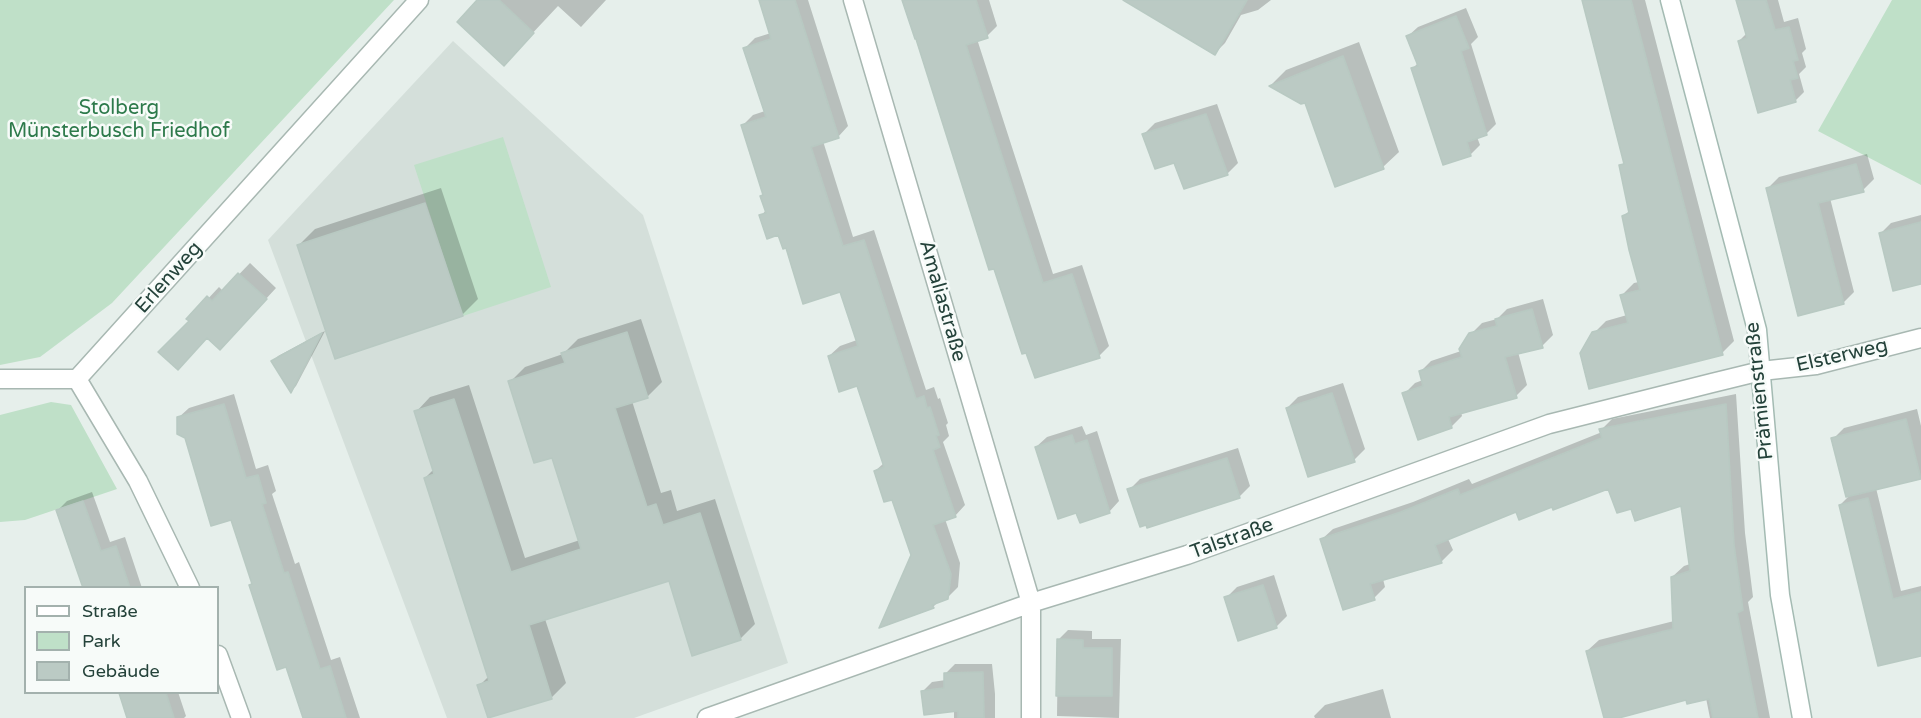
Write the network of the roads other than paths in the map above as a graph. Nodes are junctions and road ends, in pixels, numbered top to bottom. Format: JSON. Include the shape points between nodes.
{"nodes":[{"id":1,"x":419,"y":0,"type":"edge"},
{"id":2,"x":853,"y":0,"type":"edge"},
{"id":3,"x":1670,"y":0,"type":"edge"},
{"id":4,"x":1921,"y":338,"type":"edge"},
{"id":5,"x":1761,"y":371,"type":"junction"},
{"id":6,"x":0,"y":379,"type":"edge"},
{"id":7,"x":77,"y":379,"type":"junction"},
{"id":8,"x":189,"y":586,"type":"edge"},
{"id":9,"x":1031,"y":603,"type":"junction"},
{"id":10,"x":219,"y":658,"type":"edge"},
{"id":11,"x":241,"y":718,"type":"edge"},
{"id":12,"x":707,"y":718,"type":"edge"},
{"id":13,"x":1031,"y":718,"type":"edge"},
{"id":14,"x":1802,"y":718,"type":"edge"}],
"edges":[{"from":1,"to":7,"type":"street","name":"Erlenweg"},
{"from":2,"to":9,"type":"street","name":"Amaliastraße"},
{"from":3,"to":5,"type":"street","name":"Prämienstraße","via":[[1755,321]]},
{"from":4,"to":5,"type":"street","name":"Elsterweg","via":[[1816,365]]},
{"from":5,"to":9,"type":"street","name":"Talstraße","via":[[1549,424],[1187,555]]},
{"from":5,"to":14,"type":"street","name":"Prämienstraße","via":[[1780,595]]},
{"from":6,"to":7,"type":"street"},
{"from":7,"to":8,"type":"street","via":[[138,481]]},
{"from":9,"to":12,"type":"street","name":"Talstraße"},
{"from":9,"to":13,"type":"street","name":"Amaliastraße"},
{"from":10,"to":11,"type":"street"}]}
